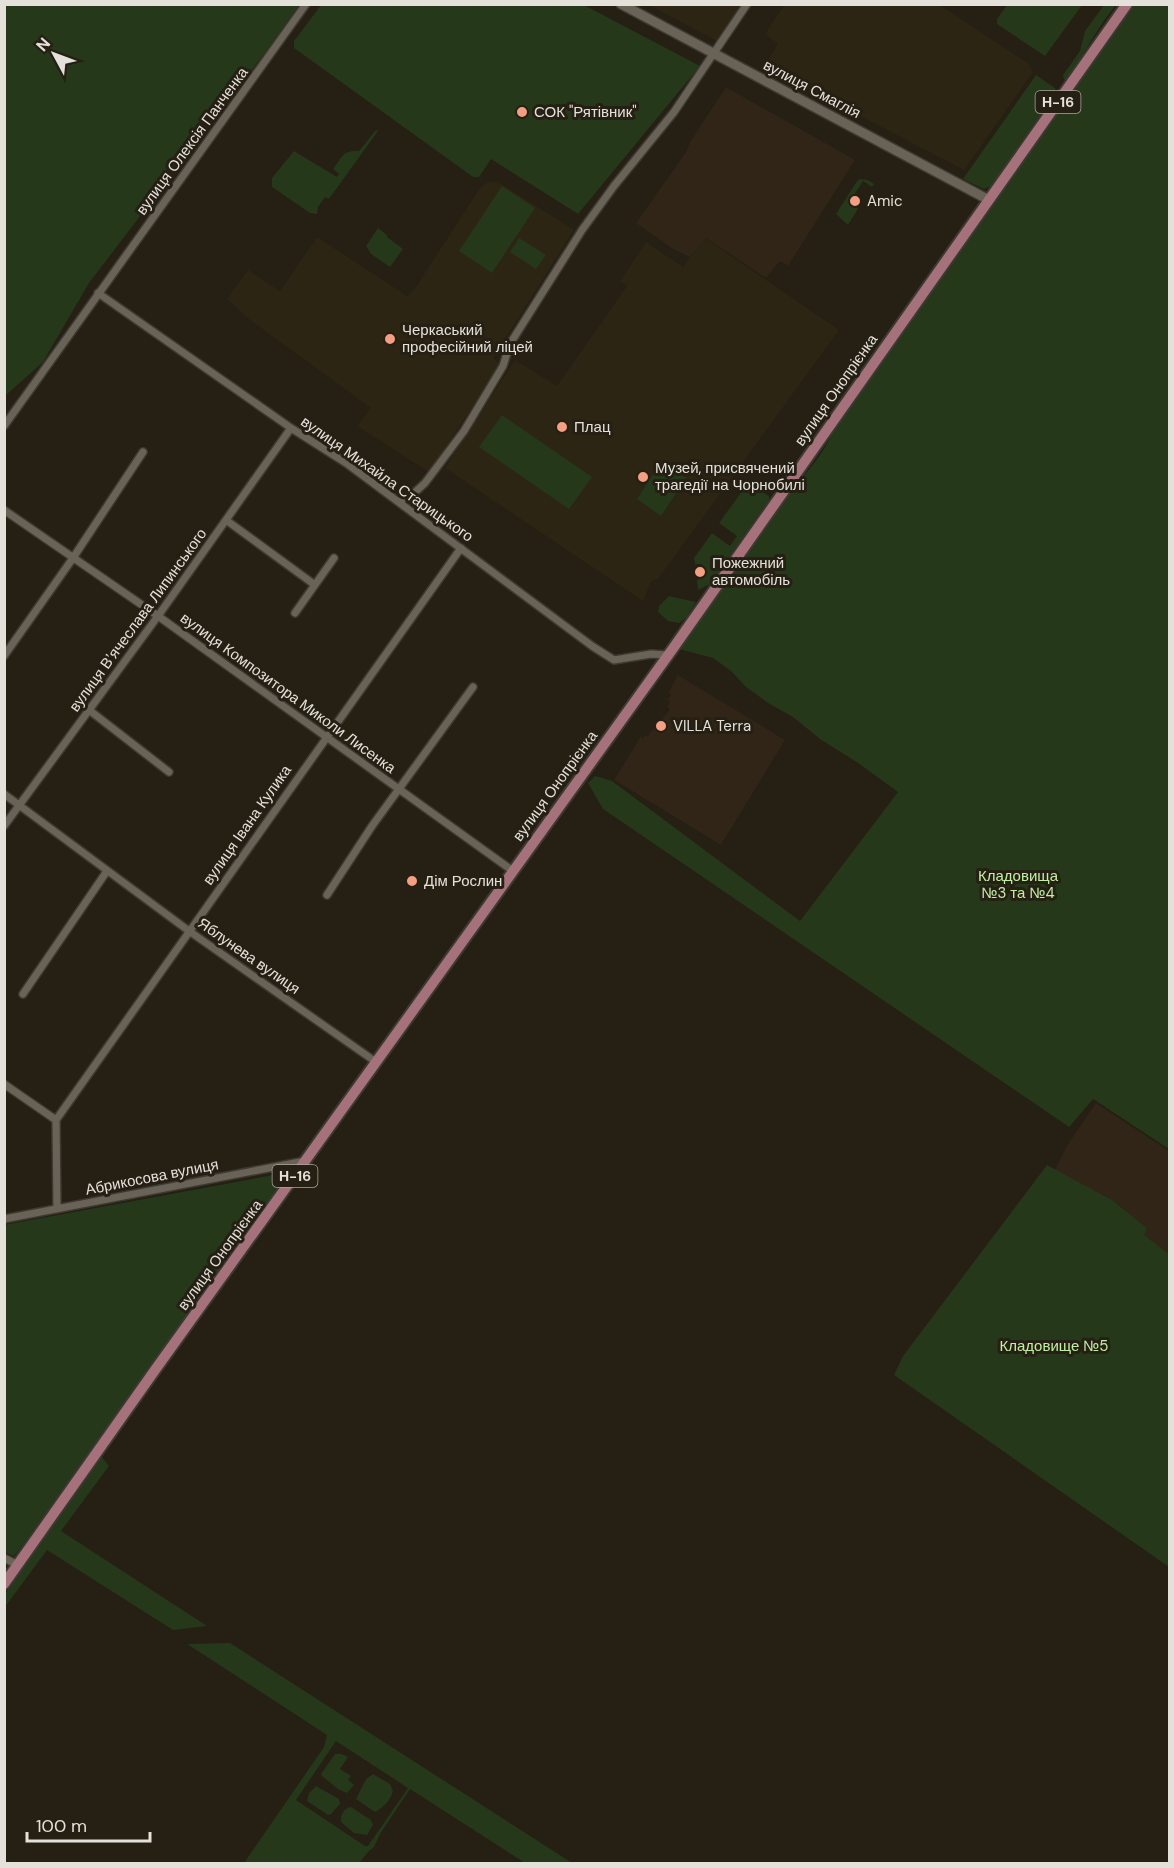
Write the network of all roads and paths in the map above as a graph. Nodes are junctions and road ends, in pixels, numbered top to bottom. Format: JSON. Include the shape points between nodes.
{"nodes":[{"id":1,"x":306,"y":4,"type":"edge"},
{"id":2,"x":621,"y":4,"type":"edge"},
{"id":3,"x":747,"y":4,"type":"edge"},
{"id":4,"x":1127,"y":4,"type":"edge"},
{"id":5,"x":713,"y":55,"type":"junction"},
{"id":6,"x":989,"y":200,"type":"junction"},
{"id":7,"x":98,"y":292,"type":"junction"},
{"id":8,"x":4,"y":426,"type":"edge"},
{"id":9,"x":291,"y":428,"type":"junction"},
{"id":10,"x":143,"y":452,"type":"dead end"},
{"id":11,"x":399,"y":501,"type":"junction"},
{"id":12,"x":4,"y":510,"type":"edge"},
{"id":13,"x":226,"y":519,"type":"junction"},
{"id":14,"x":461,"y":548,"type":"junction"},
{"id":15,"x":73,"y":558,"type":"junction"},
{"id":16,"x":334,"y":558,"type":"dead end"},
{"id":17,"x":315,"y":585,"type":"junction"},
{"id":18,"x":295,"y":613,"type":"dead end"},
{"id":19,"x":158,"y":616,"type":"junction"},
{"id":20,"x":668,"y":655,"type":"junction"},
{"id":21,"x":4,"y":656,"type":"edge"},
{"id":22,"x":473,"y":687,"type":"dead end"},
{"id":23,"x":89,"y":710,"type":"junction"},
{"id":24,"x":327,"y":736,"type":"junction"},
{"id":25,"x":170,"y":772,"type":"dead end"},
{"id":26,"x":399,"y":788,"type":"junction"},
{"id":27,"x":4,"y":794,"type":"edge"},
{"id":28,"x":19,"y":805,"type":"junction"},
{"id":29,"x":4,"y":826,"type":"edge"},
{"id":30,"x":107,"y":871,"type":"junction"},
{"id":31,"x":513,"y":871,"type":"junction"},
{"id":32,"x":327,"y":895,"type":"dead end"},
{"id":33,"x":189,"y":931,"type":"junction"},
{"id":34,"x":23,"y":994,"type":"dead end"},
{"id":35,"x":376,"y":1062,"type":"junction"},
{"id":36,"x":4,"y":1084,"type":"edge"},
{"id":37,"x":56,"y":1120,"type":"junction"},
{"id":38,"x":306,"y":1161,"type":"junction"},
{"id":39,"x":57,"y":1209,"type":"junction"},
{"id":40,"x":4,"y":1219,"type":"edge"},
{"id":41,"x":4,"y":1558,"type":"edge"},
{"id":42,"x":18,"y":1565,"type":"junction"},
{"id":43,"x":4,"y":1584,"type":"edge"}],
"edges":[{"from":1,"to":7,"type":"street","name":"вулиця Олексія Панченка"},
{"from":2,"to":5,"type":"street","name":"вулиця Смаглія"},
{"from":3,"to":5,"type":"street"},
{"from":4,"to":6,"type":"main road","name":"вулиця Онопрієнка","number":"Н-16"},
{"from":5,"to":6,"type":"street","name":"вулиця Смаглія"},
{"from":5,"to":11,"type":"street","via":[[675,112],[582,230],[510,344],[503,366],[457,441],[425,483]]},
{"from":6,"to":20,"type":"main road","name":"вулиця Онопрієнка","number":"Н-16"},
{"from":7,"to":8,"type":"street","name":"вулиця Олексія Панченка"},
{"from":7,"to":9,"type":"street","name":"вулиця Михайла Старицького"},
{"from":9,"to":11,"type":"street","name":"вулиця Михайла Старицького"},
{"from":9,"to":13,"type":"street","name":"вулиця Вʼячеслава Липинського"},
{"from":10,"to":15,"type":"street"},
{"from":11,"to":14,"type":"street","name":"вулиця Михайла Старицького"},
{"from":12,"to":15,"type":"street","name":"вулиця Композитора Миколи Лисенка"},
{"from":13,"to":17,"type":"street"},
{"from":13,"to":19,"type":"street","name":"вулиця Вʼячеслава Липинського"},
{"from":14,"to":20,"type":"street","name":"вулиця Михайла Старицького","via":[[614,660]]},
{"from":14,"to":24,"type":"street","name":"вулиця Івана Кулика"},
{"from":15,"to":19,"type":"street","name":"вулиця Композитора Миколи Лисенка"},
{"from":15,"to":21,"type":"street"},
{"from":16,"to":17,"type":"street"},
{"from":17,"to":18,"type":"street"},
{"from":19,"to":23,"type":"street","name":"вулиця Вʼячеслава Липинського"},
{"from":19,"to":24,"type":"street","name":"вулиця Композитора Миколи Лисенка"},
{"from":20,"to":31,"type":"main road","name":"вулиця Онопрієнка","number":"Н-16"},
{"from":22,"to":26,"type":"street","name":"вулиця Композитора Миколи Лисенка"},
{"from":23,"to":25,"type":"street"},
{"from":23,"to":28,"type":"street","name":"вулиця Вʼячеслава Липинського"},
{"from":24,"to":26,"type":"street","name":"вулиця Композитора Миколи Лисенка"},
{"from":24,"to":33,"type":"street","name":"вулиця Івана Кулика"},
{"from":26,"to":31,"type":"street","name":"вулиця Композитора Миколи Лисенка"},
{"from":26,"to":32,"type":"street","name":"вулиця Композитора Миколи Лисенка"},
{"from":27,"to":28,"type":"street","name":"Яблунева вулиця"},
{"from":28,"to":29,"type":"street","name":"вулиця Вʼячеслава Липинського"},
{"from":28,"to":30,"type":"street","name":"Яблунева вулиця"},
{"from":30,"to":33,"type":"street","name":"Яблунева вулиця"},
{"from":30,"to":34,"type":"street"},
{"from":31,"to":35,"type":"main road","name":"вулиця Онопрієнка","number":"Н-16"},
{"from":33,"to":35,"type":"street","name":"Яблунева вулиця"},
{"from":33,"to":37,"type":"street","name":"вулиця Івана Кулика"},
{"from":35,"to":38,"type":"main road","name":"вулиця Онопрієнка","number":"Н-16"},
{"from":36,"to":37,"type":"street"},
{"from":37,"to":39,"type":"street"},
{"from":38,"to":39,"type":"street","name":"Абрикосова вулиця"},
{"from":38,"to":42,"type":"main road","name":"вулиця Онопрієнка","number":"Н-16"},
{"from":39,"to":40,"type":"street","name":"Абрикосова вулиця"},
{"from":41,"to":42,"type":"street"},
{"from":42,"to":43,"type":"main road","name":"вулиця Онопрієнка","number":"Н-16"}]}
